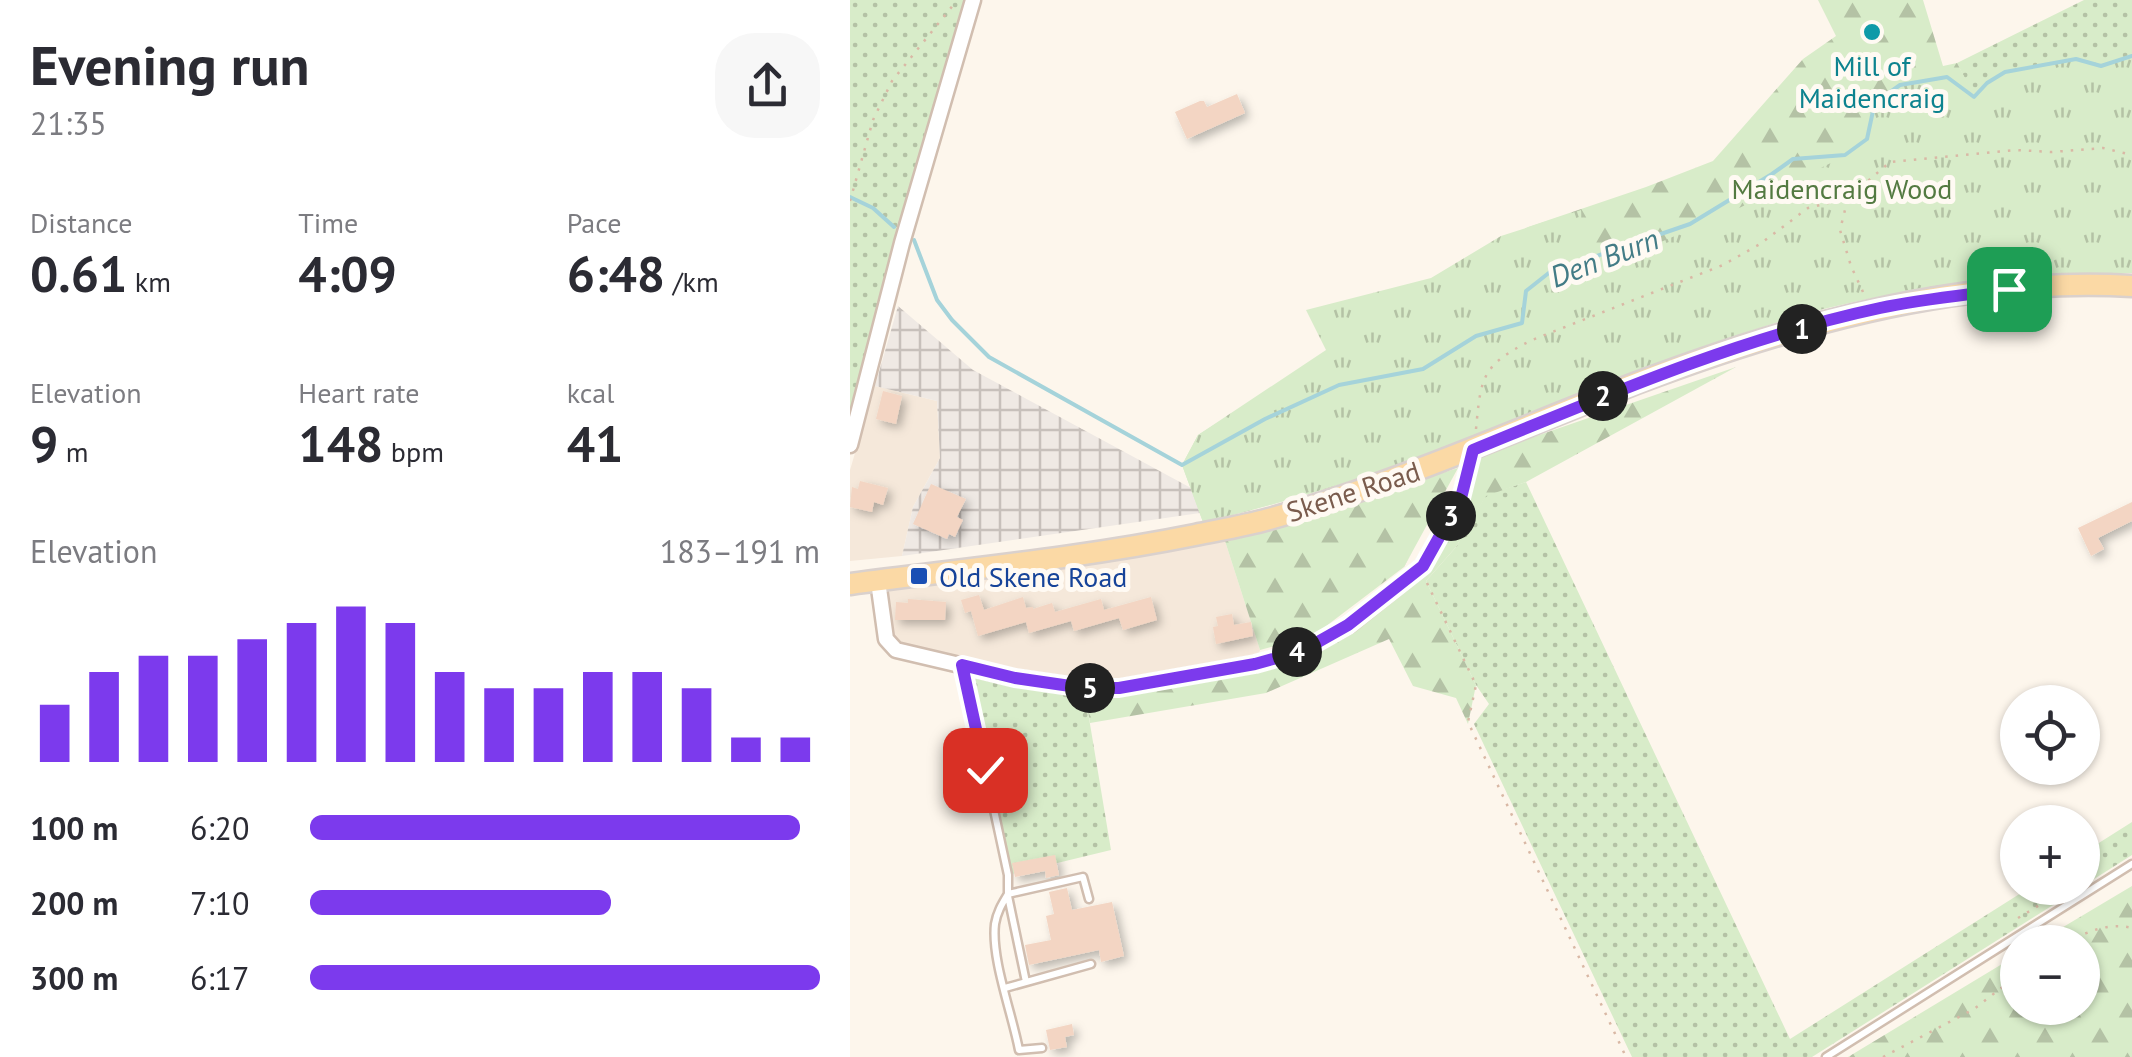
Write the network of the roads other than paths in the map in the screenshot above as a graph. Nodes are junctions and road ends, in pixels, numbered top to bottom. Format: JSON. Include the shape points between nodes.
{"nodes":[{"id":1,"x":973,"y":0,"type":"edge"},
{"id":2,"x":2132,"y":286,"type":"edge"},
{"id":3,"x":1474,"y":443,"type":"junction"},
{"id":4,"x":850,"y":445,"type":"edge"},
{"id":5,"x":878,"y":580,"type":"junction"},
{"id":6,"x":850,"y":584,"type":"edge"},
{"id":7,"x":962,"y":665,"type":"junction"},
{"id":8,"x":2132,"y":864,"type":"edge"},
{"id":9,"x":1008,"y":894,"type":"junction"},
{"id":10,"x":1089,"y":899,"type":"dead end"},
{"id":11,"x":1091,"y":964,"type":"dead end"},
{"id":12,"x":1026,"y":982,"type":"junction"},
{"id":13,"x":1005,"y":988,"type":"junction"},
{"id":14,"x":1042,"y":1048,"type":"dead end"},
{"id":15,"x":1826,"y":1057,"type":"edge"}],
"edges":[{"from":1,"to":4,"type":"street"},
{"from":2,"to":3,"type":"main road","name":"Skene Road","via":[[2009,289],[1879,308],[1754,342]]},
{"from":3,"to":5,"type":"main road","name":"Skene Road","via":[[1392,480],[1266,520],[1138,546]]},
{"from":3,"to":7,"type":"street","via":[[1461,498],[1420,568],[1348,625],[1302,651],[1119,688],[1015,678]]},
{"from":5,"to":6,"type":"main road","name":"Skene Road"},
{"from":5,"to":7,"type":"street","via":[[891,644]]},
{"from":7,"to":9,"type":"lane"},
{"from":8,"to":15,"type":"lane"},
{"from":9,"to":10,"type":"lane","via":[[1083,878]]},
{"from":9,"to":12,"type":"lane"},
{"from":9,"to":13,"type":"lane","via":[[995,926]]},
{"from":11,"to":12,"type":"lane"},
{"from":12,"to":13,"type":"lane"},
{"from":13,"to":14,"type":"lane","via":[[1020,1050]]}]}
